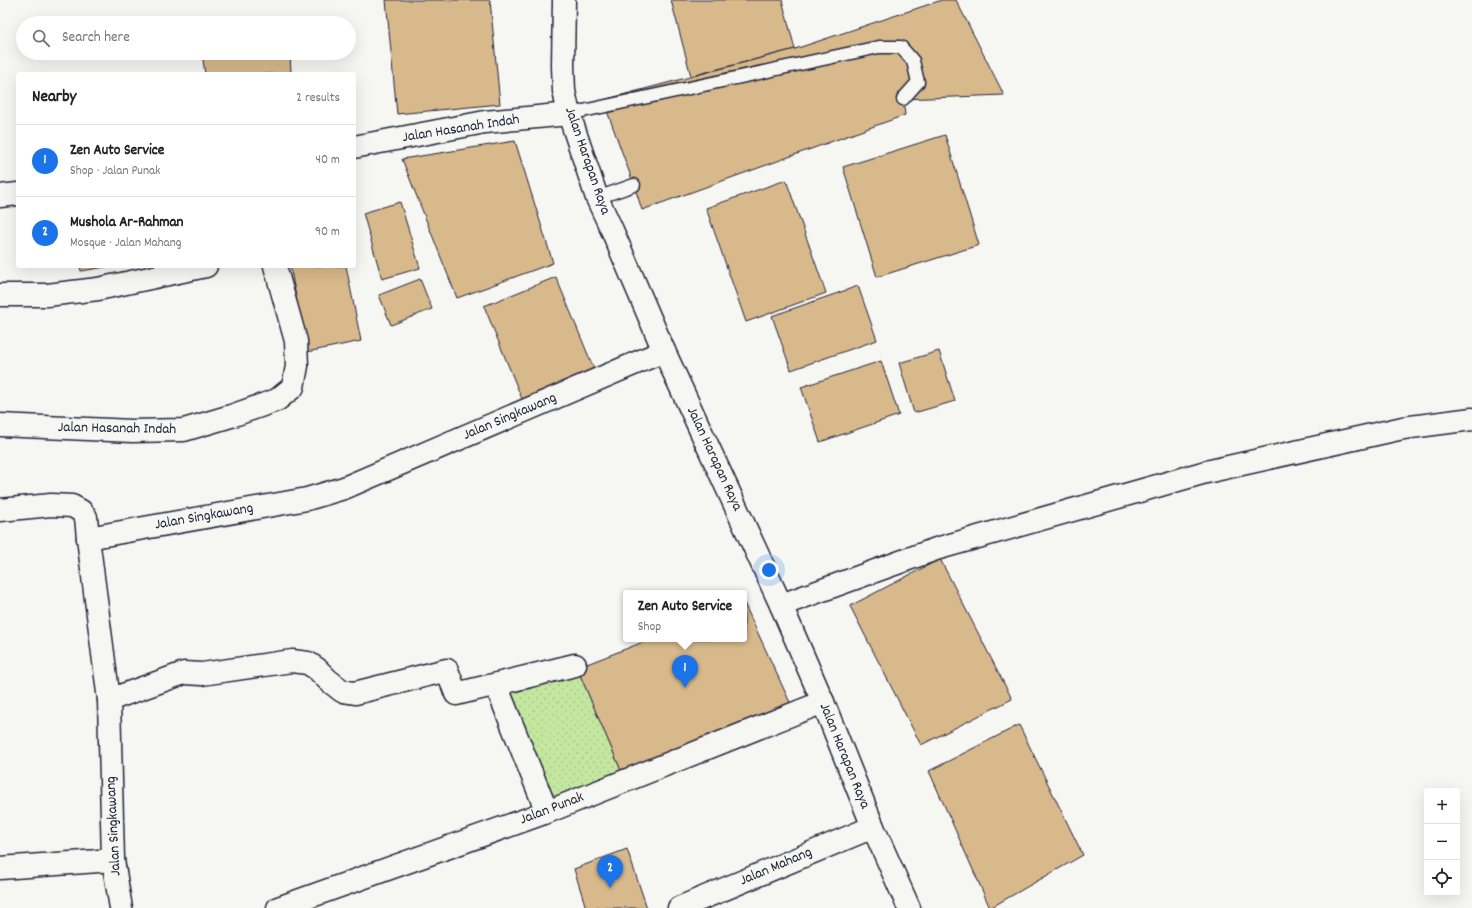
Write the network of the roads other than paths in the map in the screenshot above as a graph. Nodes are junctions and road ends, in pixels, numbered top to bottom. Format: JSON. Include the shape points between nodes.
{"nodes":[{"id":1,"x":564,"y":0,"type":"edge"},
{"id":2,"x":903,"y":99,"type":"dead end"},
{"id":3,"x":569,"y":114,"type":"junction"},
{"id":4,"x":356,"y":147,"type":"edge"},
{"id":5,"x":634,"y":185,"type":"dead end"},
{"id":6,"x":16,"y":194,"type":"edge"},
{"id":7,"x":0,"y":196,"type":"edge"},
{"id":8,"x":597,"y":198,"type":"junction"},
{"id":9,"x":197,"y":268,"type":"edge"},
{"id":10,"x":276,"y":268,"type":"edge"},
{"id":11,"x":0,"y":295,"type":"edge"},
{"id":12,"x":664,"y":351,"type":"junction"},
{"id":13,"x":1472,"y":419,"type":"edge"},
{"id":14,"x":0,"y":425,"type":"edge"},
{"id":15,"x":0,"y":510,"type":"edge"},
{"id":16,"x":88,"y":538,"type":"junction"},
{"id":17,"x":781,"y":605,"type":"junction"},
{"id":18,"x":575,"y":665,"type":"dead end"},
{"id":19,"x":496,"y":685,"type":"junction"},
{"id":20,"x":109,"y":700,"type":"junction"},
{"id":21,"x":823,"y":702,"type":"junction"},
{"id":22,"x":547,"y":812,"type":"junction"},
{"id":23,"x":873,"y":827,"type":"junction"},
{"id":24,"x":113,"y":860,"type":"junction"},
{"id":25,"x":0,"y":868,"type":"edge"},
{"id":26,"x":121,"y":908,"type":"edge"},
{"id":27,"x":278,"y":908,"type":"edge"},
{"id":28,"x":679,"y":908,"type":"edge"},
{"id":29,"x":910,"y":908,"type":"edge"}],
"edges":[{"from":1,"to":3,"type":"street","name":"Jalan Harapan Raya","via":[[564,91]]},
{"from":2,"to":3,"type":"lane","via":[[918,82],[913,61],[901,47],[879,47]]},
{"from":3,"to":4,"type":"street","name":"Jalan Hasanah Indah","via":[[485,122]]},
{"from":3,"to":8,"type":"street","name":"Jalan Harapan Raya"},
{"from":5,"to":8,"type":"lane"},
{"from":6,"to":7,"type":"street"},
{"from":8,"to":12,"type":"street","name":"Jalan Harapan Raya"},
{"from":9,"to":11,"type":"street","via":[[98,289],[47,295]]},
{"from":10,"to":14,"type":"street","name":"Jalan Hasanah Indah","via":[[296,341],[297,366],[293,387],[277,400],[184,430],[132,431]]},
{"from":12,"to":16,"type":"street","name":"Jalan Singkawang","via":[[344,488],[307,500]]},
{"from":12,"to":17,"type":"street","name":"Jalan Harapan Raya"},
{"from":13,"to":17,"type":"street","via":[[1403,428],[1206,472],[936,549]]},
{"from":15,"to":16,"type":"street","via":[[52,505],[72,506],[86,517]]},
{"from":16,"to":20,"type":"street","name":"Jalan Singkawang"},
{"from":17,"to":21,"type":"street","name":"Jalan Harapan Raya"},
{"from":18,"to":19,"type":"street"},
{"from":19,"to":20,"type":"street","via":[[456,694],[447,670],[355,693],[342,690],[308,663],[292,661],[202,674],[184,673]]},
{"from":19,"to":22,"type":"street"},
{"from":20,"to":24,"type":"street","name":"Jalan Singkawang"},
{"from":21,"to":22,"type":"street","name":"Jalan Punak"},
{"from":21,"to":23,"type":"street","name":"Jalan Harapan Raya"},
{"from":22,"to":27,"type":"street","name":"Jalan Punak"},
{"from":23,"to":28,"type":"street","name":"Jalan Mahang"},
{"from":23,"to":29,"type":"street","name":"Jalan Harapan Raya"},
{"from":24,"to":25,"type":"street"},
{"from":24,"to":26,"type":"street","name":"Jalan Singkawang"}]}
